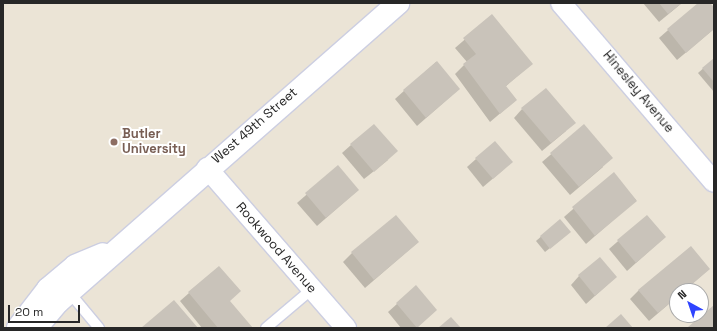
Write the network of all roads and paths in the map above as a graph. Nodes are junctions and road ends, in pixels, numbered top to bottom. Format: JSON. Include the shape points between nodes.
{"nodes":[{"id":1,"x":398,"y":3,"type":"edge"},
{"id":2,"x":561,"y":3,"type":"edge"},
{"id":3,"x":207,"y":168,"type":"junction"},
{"id":4,"x":714,"y":182,"type":"edge"},
{"id":5,"x":114,"y":252,"type":"junction"},
{"id":6,"x":312,"y":289,"type":"junction"},
{"id":7,"x":69,"y":292,"type":"junction"},
{"id":8,"x":31,"y":322,"type":"edge"},
{"id":9,"x":99,"y":328,"type":"edge"},
{"id":10,"x":266,"y":328,"type":"edge"},
{"id":11,"x":346,"y":328,"type":"edge"}],
"edges":[{"from":1,"to":3,"type":"street","name":"West 49th Street"},
{"from":2,"to":4,"type":"street","name":"Hinesley Avenue"},
{"from":3,"to":5,"type":"street","name":"West 49th Street"},
{"from":3,"to":6,"type":"street","name":"Rookwood Avenue"},
{"from":5,"to":7,"type":"street","name":"West 49th Street"},
{"from":5,"to":8,"type":"street","name":"West 49th Street","via":[[75,266]]},
{"from":6,"to":10,"type":"lane"},
{"from":6,"to":11,"type":"street","name":"Rookwood Avenue"},
{"from":7,"to":8,"type":"street","name":"West 49th Street"},
{"from":7,"to":9,"type":"lane"}]}
